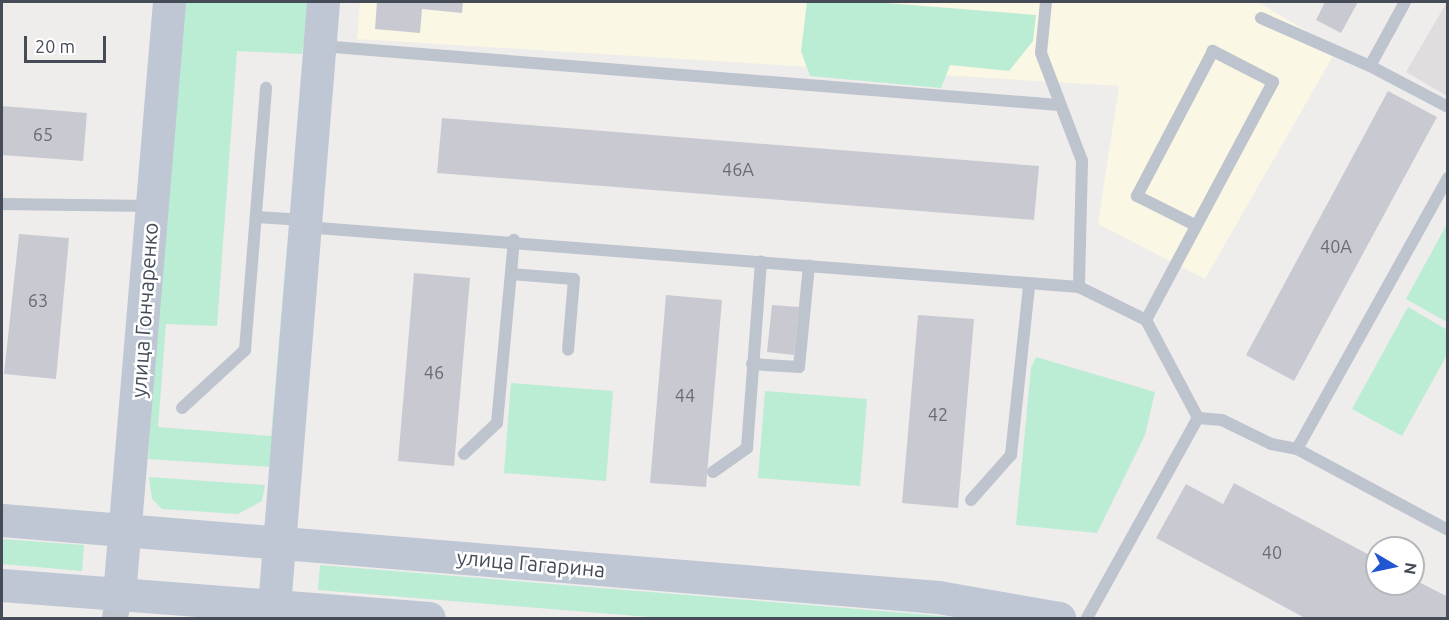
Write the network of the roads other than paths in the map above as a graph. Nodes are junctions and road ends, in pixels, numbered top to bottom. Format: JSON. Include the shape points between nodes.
{"nodes":[{"id":1,"x":169,"y":2,"type":"edge"},
{"id":2,"x":323,"y":2,"type":"edge"},
{"id":3,"x":1046,"y":2,"type":"edge"},
{"id":4,"x":1405,"y":2,"type":"edge"},
{"id":5,"x":1261,"y":18,"type":"dead end"},
{"id":6,"x":320,"y":46,"type":"junction"},
{"id":7,"x":1370,"y":66,"type":"junction"},
{"id":8,"x":266,"y":88,"type":"dead end"},
{"id":9,"x":1059,"y":105,"type":"junction"},
{"id":10,"x":1448,"y":106,"type":"edge"},
{"id":11,"x":1448,"y":178,"type":"edge"},
{"id":12,"x":2,"y":204,"type":"edge"},
{"id":13,"x":152,"y":206,"type":"junction"},
{"id":14,"x":256,"y":217,"type":"junction"},
{"id":15,"x":305,"y":223,"type":"junction"},
{"id":16,"x":1195,"y":225,"type":"junction"},
{"id":17,"x":514,"y":240,"type":"junction"},
{"id":18,"x":761,"y":262,"type":"junction"},
{"id":19,"x":809,"y":265,"type":"junction"},
{"id":20,"x":511,"y":274,"type":"junction"},
{"id":21,"x":1029,"y":286,"type":"junction"},
{"id":22,"x":1079,"y":287,"type":"junction"},
{"id":23,"x":1146,"y":320,"type":"junction"},
{"id":24,"x":568,"y":350,"type":"dead end"},
{"id":25,"x":753,"y":364,"type":"junction"},
{"id":26,"x":182,"y":408,"type":"dead end"},
{"id":27,"x":1198,"y":418,"type":"junction"},
{"id":28,"x":1297,"y":449,"type":"junction"},
{"id":29,"x":465,"y":454,"type":"dead end"},
{"id":30,"x":713,"y":472,"type":"dead end"},
{"id":31,"x":970,"y":500,"type":"dead end"},
{"id":32,"x":2,"y":520,"type":"edge"},
{"id":33,"x":127,"y":530,"type":"junction"},
{"id":34,"x":1448,"y":530,"type":"edge"},
{"id":35,"x":278,"y":542,"type":"junction"},
{"id":36,"x":2,"y":585,"type":"edge"},
{"id":37,"x":117,"y":607,"type":"edge"},
{"id":38,"x":273,"y":612,"type":"edge"},
{"id":39,"x":429,"y":618,"type":"edge"},
{"id":40,"x":1059,"y":618,"type":"edge"},
{"id":41,"x":1087,"y":618,"type":"edge"}],
"edges":[{"from":1,"to":13,"type":"main road","name":"улица Гончаренко"},
{"from":2,"to":6,"type":"main road"},
{"from":3,"to":9,"type":"lane","via":[[1041,53]]},
{"from":4,"to":7,"type":"lane"},
{"from":5,"to":7,"type":"lane"},
{"from":6,"to":9,"type":"lane"},
{"from":6,"to":15,"type":"main road"},
{"from":7,"to":10,"type":"lane"},
{"from":8,"to":14,"type":"lane"},
{"from":9,"to":22,"type":"lane","via":[[1082,161]]},
{"from":11,"to":28,"type":"lane"},
{"from":12,"to":13,"type":"lane"},
{"from":13,"to":33,"type":"main road","name":"улица Гончаренко"},
{"from":14,"to":15,"type":"lane"},
{"from":14,"to":26,"type":"lane","via":[[245,350]]},
{"from":15,"to":17,"type":"lane"},
{"from":15,"to":35,"type":"main road"},
{"from":16,"to":16,"type":"lane","via":[[1137,196],[1213,51],[1273,82]]},
{"from":16,"to":23,"type":"lane"},
{"from":17,"to":18,"type":"lane"},
{"from":17,"to":20,"type":"lane"},
{"from":18,"to":19,"type":"lane"},
{"from":18,"to":25,"type":"lane"},
{"from":19,"to":21,"type":"lane"},
{"from":19,"to":25,"type":"lane","via":[[799,367]]},
{"from":20,"to":24,"type":"lane","via":[[574,279]]},
{"from":20,"to":29,"type":"lane","via":[[497,423]]},
{"from":21,"to":22,"type":"lane"},
{"from":21,"to":31,"type":"lane","via":[[1011,455]]},
{"from":22,"to":23,"type":"lane"},
{"from":23,"to":27,"type":"lane"},
{"from":25,"to":30,"type":"lane","via":[[747,448]]},
{"from":27,"to":28,"type":"lane","via":[[1222,420],[1271,444]]},
{"from":27,"to":41,"type":"lane"},
{"from":28,"to":34,"type":"lane"},
{"from":32,"to":33,"type":"main road","name":"улица Гагарина"},
{"from":33,"to":35,"type":"main road","name":"улица Гагарина"},
{"from":33,"to":37,"type":"main road","name":"улица Гончаренко"},
{"from":35,"to":38,"type":"main road"},
{"from":35,"to":40,"type":"main road","name":"улица Гагарина","via":[[964,599]]},
{"from":36,"to":37,"type":"main road"},
{"from":37,"to":38,"type":"main road"},
{"from":38,"to":39,"type":"main road"}]}
